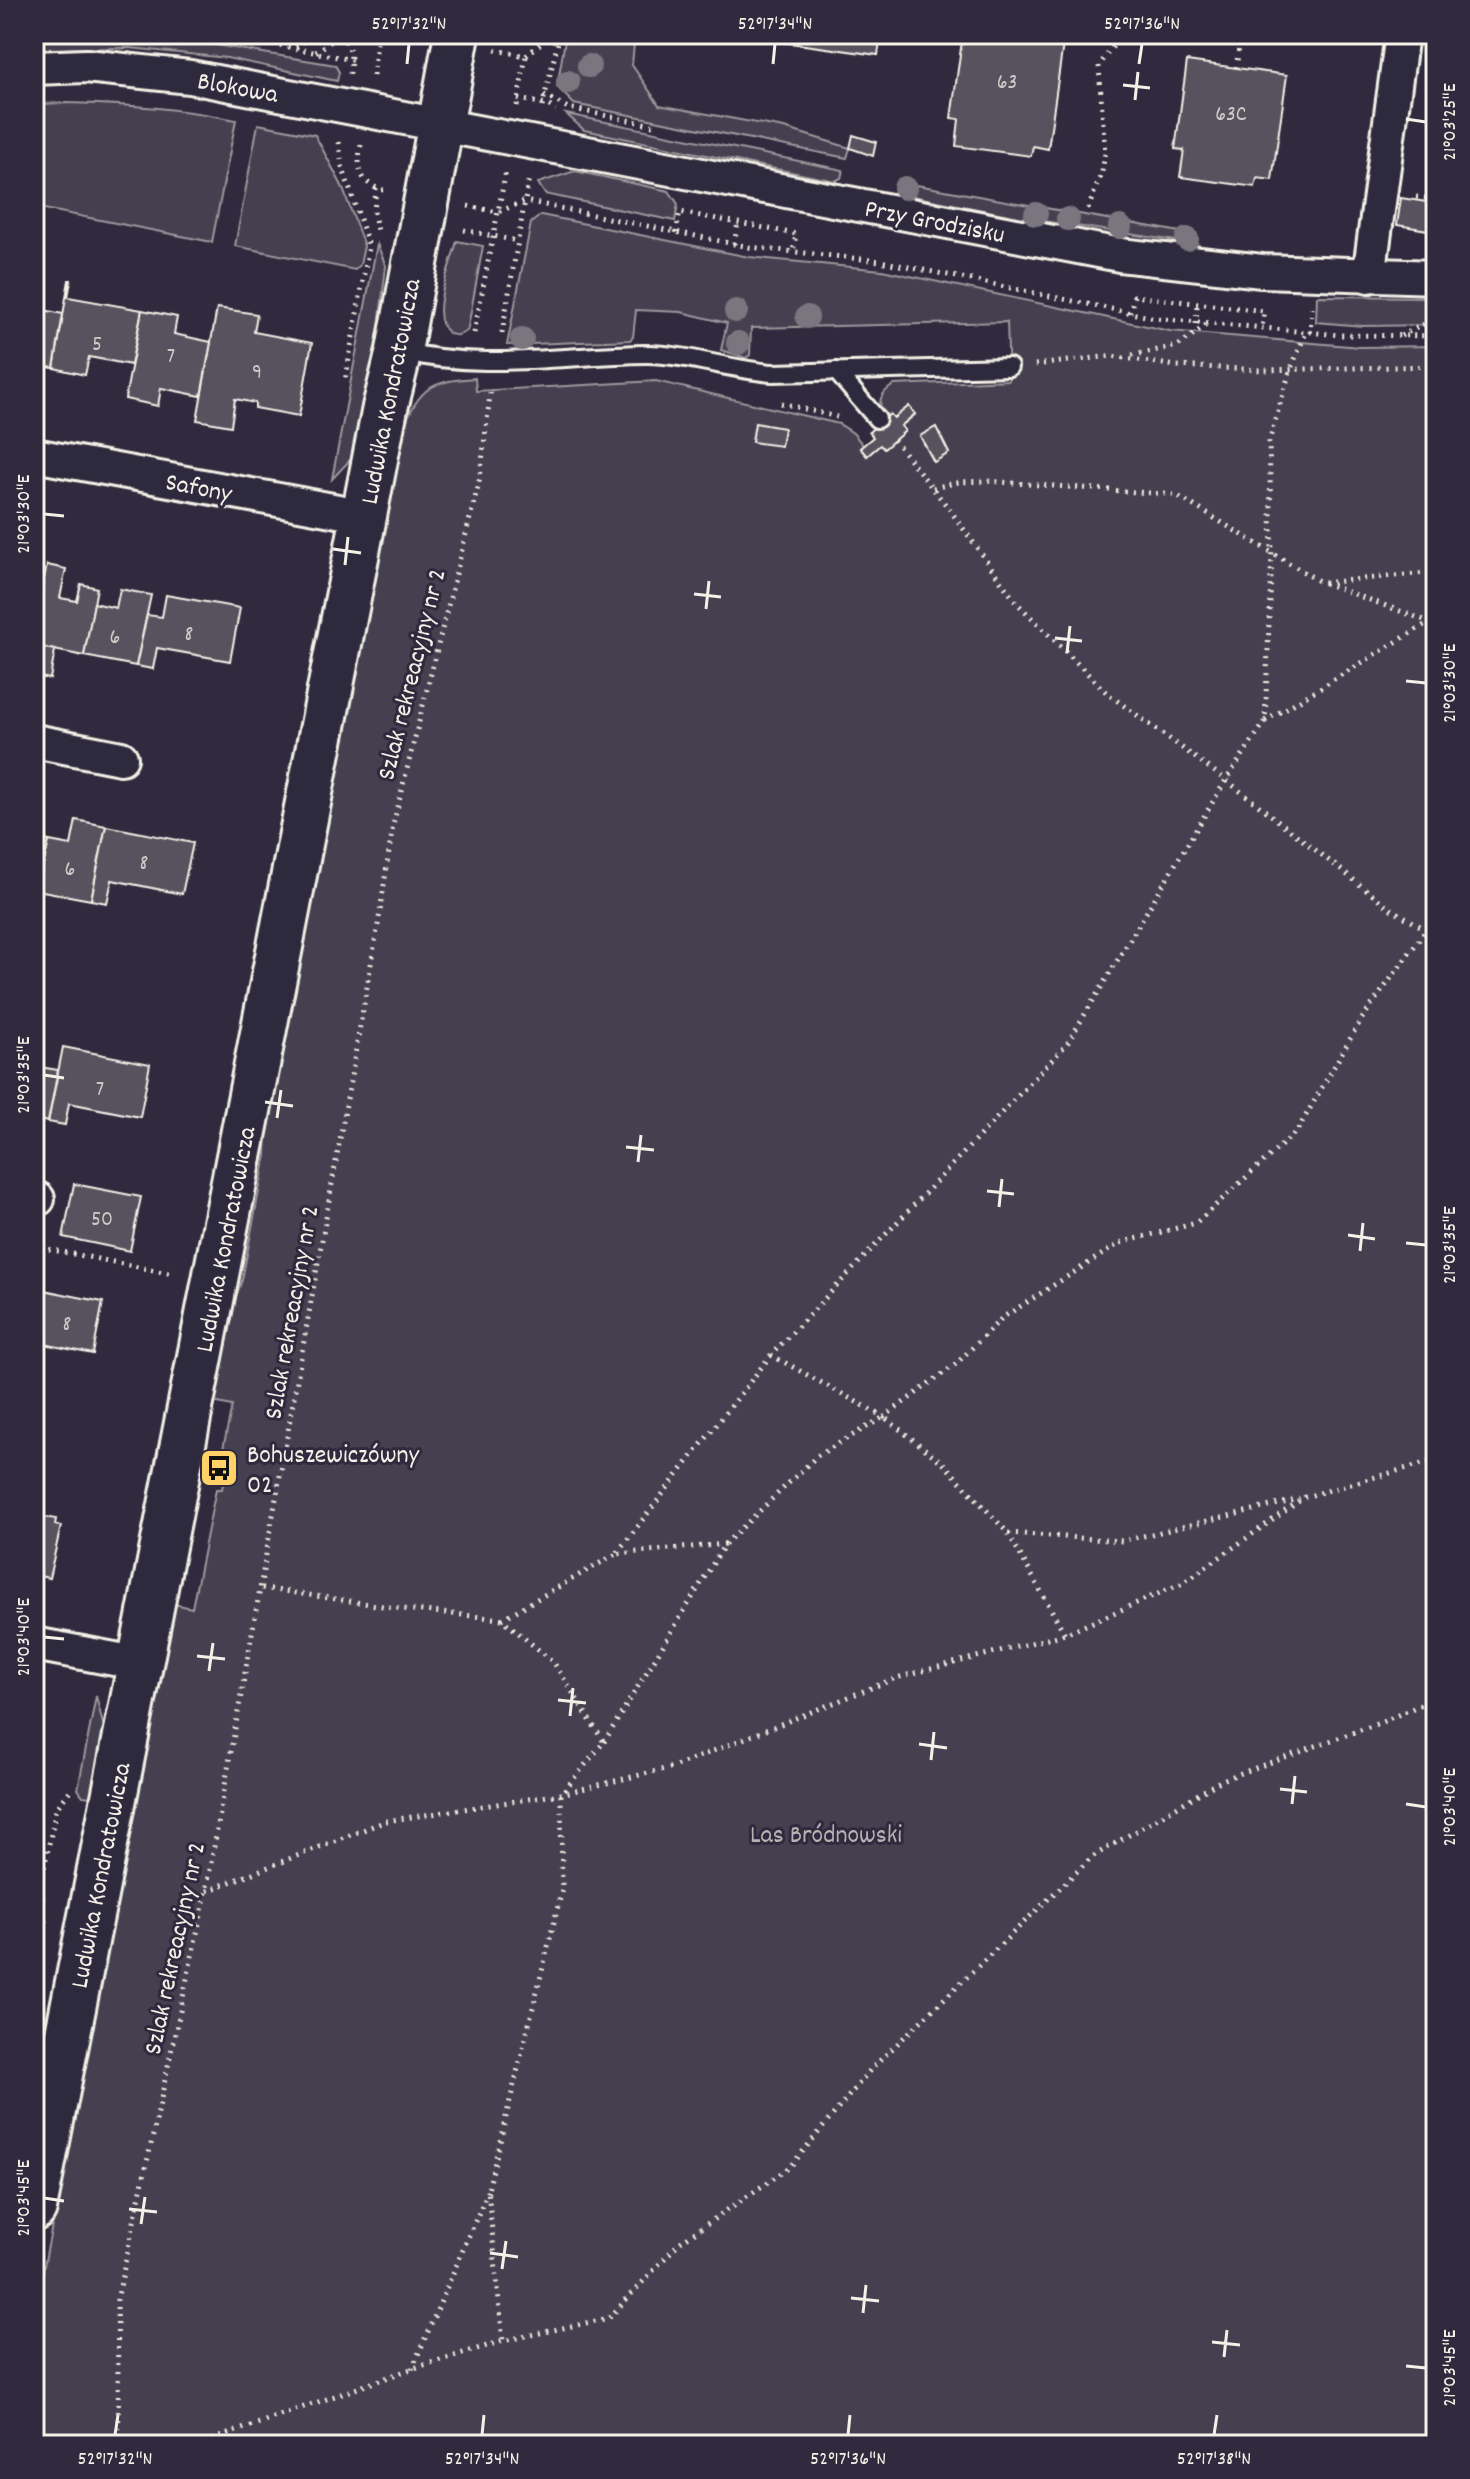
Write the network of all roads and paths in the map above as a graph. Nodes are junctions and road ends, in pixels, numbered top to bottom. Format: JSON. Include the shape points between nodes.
{"nodes":[{"id":1,"x":225,"y":34,"type":"edge"},
{"id":2,"x":315,"y":34,"type":"edge"},
{"id":3,"x":341,"y":34,"type":"edge"},
{"id":4,"x":378,"y":34,"type":"edge"},
{"id":5,"x":551,"y":34,"type":"edge"},
{"id":6,"x":560,"y":34,"type":"edge"},
{"id":7,"x":1132,"y":34,"type":"edge"},
{"id":8,"x":1241,"y":34,"type":"edge"},
{"id":9,"x":1402,"y":34,"type":"edge"},
{"id":10,"x":476,"y":42,"type":"edge"},
{"id":11,"x":557,"y":46,"type":"junction"},
{"id":12,"x":296,"y":48,"type":"junction"},
{"id":13,"x":316,"y":52,"type":"junction"},
{"id":14,"x":526,"y":56,"type":"junction"},
{"id":15,"x":352,"y":60,"type":"junction"},
{"id":16,"x":34,"y":68,"type":"edge"},
{"id":17,"x":1236,"y":68,"type":"dead end"},
{"id":18,"x":349,"y":83,"type":"dead end"},
{"id":19,"x":372,"y":83,"type":"dead end"},
{"id":20,"x":544,"y":95,"type":"junction"},
{"id":21,"x":541,"y":112,"type":"dead end"},
{"id":22,"x":516,"y":114,"type":"dead end"},
{"id":23,"x":440,"y":123,"type":"junction"},
{"id":24,"x":664,"y":128,"type":"dead end"},
{"id":25,"x":339,"y":133,"type":"dead end"},
{"id":26,"x":361,"y":142,"type":"dead end"},
{"id":27,"x":507,"y":159,"type":"dead end"},
{"id":28,"x":376,"y":188,"type":"dead end"},
{"id":29,"x":525,"y":201,"type":"junction"},
{"id":30,"x":464,"y":205,"type":"dead end"},
{"id":31,"x":1073,"y":207,"type":"dead end"},
{"id":32,"x":1088,"y":209,"type":"junction"},
{"id":33,"x":498,"y":212,"type":"junction"},
{"id":34,"x":1103,"y":212,"type":"dead end"},
{"id":35,"x":358,"y":213,"type":"junction"},
{"id":36,"x":382,"y":214,"type":"dead end"},
{"id":37,"x":738,"y":223,"type":"junction"},
{"id":38,"x":459,"y":229,"type":"dead end"},
{"id":39,"x":676,"y":233,"type":"junction"},
{"id":40,"x":493,"y":236,"type":"junction"},
{"id":41,"x":517,"y":241,"type":"junction"},
{"id":42,"x":734,"y":244,"type":"junction"},
{"id":43,"x":793,"y":252,"type":"junction"},
{"id":44,"x":1369,"y":276,"type":"junction"},
{"id":45,"x":1436,"y":277,"type":"edge"},
{"id":46,"x":1197,"y":305,"type":"junction"},
{"id":47,"x":1130,"y":314,"type":"junction"},
{"id":48,"x":1436,"y":318,"type":"edge"},
{"id":49,"x":1196,"y":324,"type":"junction"},
{"id":50,"x":1206,"y":325,"type":"junction"},
{"id":51,"x":1262,"y":329,"type":"junction"},
{"id":52,"x":1306,"y":333,"type":"junction"},
{"id":53,"x":1436,"y":336,"type":"edge"},
{"id":54,"x":1400,"y":337,"type":"junction"},
{"id":55,"x":499,"y":346,"type":"dead end"},
{"id":56,"x":399,"y":351,"type":"junction"},
{"id":57,"x":1124,"y":356,"type":"junction"},
{"id":58,"x":468,"y":362,"type":"junction"},
{"id":59,"x":1436,"y":366,"type":"edge"},
{"id":60,"x":1009,"y":367,"type":"joint"},
{"id":61,"x":836,"y":371,"type":"junction"},
{"id":62,"x":1290,"y":371,"type":"junction"},
{"id":63,"x":493,"y":378,"type":"dead end"},
{"id":64,"x":343,"y":396,"type":"dead end"},
{"id":65,"x":779,"y":403,"type":"dead end"},
{"id":66,"x":877,"y":419,"type":"joint"},
{"id":67,"x":894,"y":440,"type":"dead end"},
{"id":68,"x":34,"y":455,"type":"edge"},
{"id":69,"x":933,"y":488,"type":"junction"},
{"id":70,"x":365,"y":516,"type":"junction"},
{"id":71,"x":1272,"y":552,"type":"junction"},
{"id":72,"x":1436,"y":572,"type":"edge"},
{"id":73,"x":1322,"y":583,"type":"junction"},
{"id":74,"x":1436,"y":618,"type":"edge"},
{"id":75,"x":1428,"y":621,"type":"junction"},
{"id":76,"x":1265,"y":722,"type":"junction"},
{"id":77,"x":34,"y":741,"type":"edge"},
{"id":78,"x":121,"y":758,"type":"dead end"},
{"id":79,"x":1226,"y":780,"type":"junction"},
{"id":80,"x":1426,"y":930,"type":"junction"},
{"id":81,"x":1436,"y":935,"type":"edge"},
{"id":82,"x":34,"y":1235,"type":"edge"},
{"id":83,"x":173,"y":1274,"type":"dead end"},
{"id":84,"x":771,"y":1355,"type":"junction"},
{"id":85,"x":884,"y":1417,"type":"junction"},
{"id":86,"x":1436,"y":1460,"type":"edge"},
{"id":87,"x":1305,"y":1497,"type":"junction"},
{"id":88,"x":1008,"y":1533,"type":"junction"},
{"id":89,"x":725,"y":1544,"type":"junction"},
{"id":90,"x":616,"y":1554,"type":"junction"},
{"id":91,"x":262,"y":1588,"type":"junction"},
{"id":92,"x":502,"y":1619,"type":"junction"},
{"id":93,"x":1065,"y":1634,"type":"junction"},
{"id":94,"x":34,"y":1644,"type":"edge"},
{"id":95,"x":141,"y":1664,"type":"junction"},
{"id":96,"x":1436,"y":1698,"type":"edge"},
{"id":97,"x":604,"y":1742,"type":"junction"},
{"id":98,"x":75,"y":1774,"type":"dead end"},
{"id":99,"x":561,"y":1794,"type":"junction"},
{"id":100,"x":206,"y":1892,"type":"junction"},
{"id":101,"x":45,"y":1924,"type":"dead end"},
{"id":102,"x":488,"y":2190,"type":"junction"},
{"id":103,"x":34,"y":2208,"type":"edge"},
{"id":104,"x":503,"y":2341,"type":"junction"},
{"id":105,"x":411,"y":2369,"type":"junction"},
{"id":106,"x":119,"y":2445,"type":"edge"},
{"id":107,"x":197,"y":2445,"type":"edge"}],
"edges":[{"from":1,"to":12,"type":"path"},
{"from":2,"to":12,"type":"path"},
{"from":3,"to":13,"type":"path"},
{"from":3,"to":15,"type":"path"},
{"from":4,"to":19,"type":"path"},
{"from":5,"to":11,"type":"path"},
{"from":5,"to":14,"type":"path"},
{"from":6,"to":11,"type":"path"},
{"from":7,"to":32,"type":"path","via":[[1118,39],[1099,66],[1105,153]]},
{"from":8,"to":17,"type":"path"},
{"from":9,"to":44,"type":"street"},
{"from":10,"to":14,"type":"path"},
{"from":10,"to":23,"type":"main road","name":"Ludwika Kondratowicza"},
{"from":11,"to":20,"type":"path"},
{"from":12,"to":13,"type":"path"},
{"from":13,"to":15,"type":"path"},
{"from":14,"to":22,"type":"path"},
{"from":15,"to":18,"type":"path"},
{"from":16,"to":23,"type":"street","name":"Blokowa","via":[[86,66],[190,77]]},
{"from":20,"to":21,"type":"path"},
{"from":20,"to":24,"type":"path","via":[[568,108]]},
{"from":23,"to":44,"type":"street","name":"Przy Grodzisku","via":[[1085,249],[1227,268]]},
{"from":23,"to":56,"type":"main road","name":"Ludwika Kondratowicza"},
{"from":25,"to":35,"type":"path","via":[[340,157]]},
{"from":26,"to":28,"type":"path","via":[[361,172]]},
{"from":27,"to":33,"type":"path"},
{"from":29,"to":33,"type":"path"},
{"from":29,"to":39,"type":"path"},
{"from":29,"to":41,"type":"path"},
{"from":30,"to":33,"type":"path"},
{"from":31,"to":32,"type":"path"},
{"from":32,"to":34,"type":"path"},
{"from":33,"to":40,"type":"path"},
{"from":35,"to":36,"type":"path"},
{"from":35,"to":64,"type":"path","via":[[369,246]]},
{"from":37,"to":39,"type":"path","via":[[680,212]]},
{"from":37,"to":42,"type":"path"},
{"from":37,"to":43,"type":"path","via":[[796,234]]},
{"from":38,"to":40,"type":"path"},
{"from":39,"to":42,"type":"path"},
{"from":40,"to":41,"type":"path"},
{"from":40,"to":58,"type":"path"},
{"from":41,"to":55,"type":"path"},
{"from":42,"to":43,"type":"path"},
{"from":43,"to":47,"type":"path","via":[[880,261]]},
{"from":44,"to":45,"type":"street","name":"Przy Grodzisku"},
{"from":46,"to":47,"type":"path","via":[[1134,296]]},
{"from":46,"to":49,"type":"path"},
{"from":46,"to":51,"type":"path","via":[[1264,311]]},
{"from":47,"to":49,"type":"path"},
{"from":48,"to":54,"type":"path"},
{"from":49,"to":50,"type":"path"},
{"from":50,"to":51,"type":"path"},
{"from":50,"to":57,"type":"path","via":[[1178,346]]},
{"from":51,"to":52,"type":"path"},
{"from":52,"to":54,"type":"path"},
{"from":52,"to":62,"type":"path"},
{"from":53,"to":54,"type":"path"},
{"from":56,"to":58,"type":"lane"},
{"from":56,"to":70,"type":"main road","name":"Ludwika Kondratowicza"},
{"from":57,"to":60,"type":"path"},
{"from":57,"to":62,"type":"path","via":[[1176,366]]},
{"from":58,"to":61,"type":"lane","via":[[657,354],[755,372]]},
{"from":59,"to":62,"type":"path"},
{"from":60,"to":61,"type":"lane"},
{"from":61,"to":66,"type":"lane"},
{"from":62,"to":71,"type":"path","via":[[1269,441]]},
{"from":63,"to":91,"type":"path","name":"Szlak rekreacyjny nr 2","via":[[480,478],[393,825]]},
{"from":65,"to":66,"type":"path","via":[[840,418],[862,432]]},
{"from":67,"to":69,"type":"path"},
{"from":68,"to":70,"type":"street","name":"Safony"},
{"from":69,"to":71,"type":"path","via":[[974,481],[1176,495]]},
{"from":69,"to":79,"type":"path","via":[[1016,602],[1108,694]]},
{"from":70,"to":95,"type":"main road","name":"Ludwika Kondratowicza"},
{"from":71,"to":73,"type":"path"},
{"from":71,"to":76,"type":"path"},
{"from":72,"to":73,"type":"path"},
{"from":73,"to":75,"type":"path"},
{"from":74,"to":75,"type":"path"},
{"from":75,"to":76,"type":"path"},
{"from":76,"to":79,"type":"path"},
{"from":77,"to":78,"type":"street"},
{"from":79,"to":80,"type":"path","via":[[1391,909]]},
{"from":79,"to":84,"type":"path","via":[[1067,1044]]},
{"from":80,"to":81,"type":"path"},
{"from":80,"to":85,"type":"path","via":[[1361,1020],[1297,1131],[1196,1223],[1120,1243],[1002,1318],[956,1364]]},
{"from":82,"to":83,"type":"path","via":[[38,1247]]},
{"from":84,"to":85,"type":"path"},
{"from":84,"to":90,"type":"path"},
{"from":85,"to":88,"type":"path","via":[[943,1463]]},
{"from":85,"to":89,"type":"path","via":[[817,1456]]},
{"from":86,"to":87,"type":"path"},
{"from":87,"to":88,"type":"path","via":[[1122,1541]]},
{"from":87,"to":93,"type":"path","via":[[1183,1583]]},
{"from":88,"to":93,"type":"path"},
{"from":89,"to":90,"type":"path"},
{"from":89,"to":97,"type":"path"},
{"from":90,"to":92,"type":"path"},
{"from":91,"to":92,"type":"path"},
{"from":91,"to":100,"type":"path","name":"Szlak rekreacyjny nr 2"},
{"from":92,"to":97,"type":"path","via":[[554,1663]]},
{"from":93,"to":99,"type":"path","via":[[896,1678],[673,1767]]},
{"from":94,"to":95,"type":"street"},
{"from":95,"to":103,"type":"main road","name":"Ludwika Kondratowicza"},
{"from":96,"to":104,"type":"path","via":[[1222,1780],[1092,1857],[871,2069],[790,2167],[679,2243],[609,2318]]},
{"from":97,"to":99,"type":"path"},
{"from":98,"to":101,"type":"path","via":[[56,1809],[41,1884]]},
{"from":99,"to":100,"type":"path","via":[[386,1821]]},
{"from":99,"to":102,"type":"path","via":[[562,1890]]},
{"from":100,"to":106,"type":"path","name":"Szlak rekreacyjny nr 2","via":[[117,2300]]},
{"from":102,"to":104,"type":"path"},
{"from":102,"to":105,"type":"path"},
{"from":104,"to":105,"type":"path"},
{"from":105,"to":107,"type":"path"}]}
